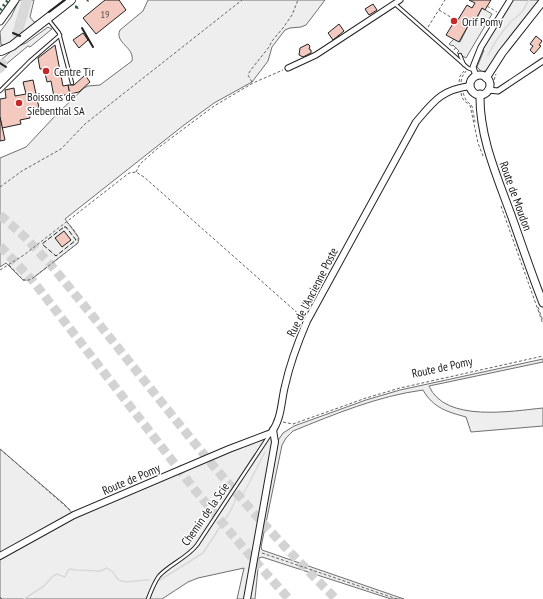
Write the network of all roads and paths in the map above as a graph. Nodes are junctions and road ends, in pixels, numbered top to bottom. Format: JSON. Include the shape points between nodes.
{"nodes":[{"id":1,"x":14,"y":0,"type":"edge"},
{"id":2,"x":71,"y":0,"type":"edge"},
{"id":3,"x":242,"y":0,"type":"edge"},
{"id":4,"x":298,"y":0,"type":"edge"},
{"id":5,"x":400,"y":0,"type":"edge"},
{"id":6,"x":445,"y":0,"type":"edge"},
{"id":7,"x":510,"y":0,"type":"edge"},
{"id":8,"x":543,"y":1,"type":"edge"},
{"id":9,"x":394,"y":4,"type":"junction"},
{"id":10,"x":487,"y":6,"type":"dead end"},
{"id":11,"x":438,"y":10,"type":"junction"},
{"id":12,"x":499,"y":13,"type":"dead end"},
{"id":13,"x":47,"y":19,"type":"junction"},
{"id":14,"x":0,"y":21,"type":"edge"},
{"id":15,"x":457,"y":21,"type":"dead end"},
{"id":16,"x":428,"y":28,"type":"dead end"},
{"id":17,"x":60,"y":35,"type":"junction"},
{"id":18,"x":457,"y":46,"type":"dead end"},
{"id":19,"x":0,"y":52,"type":"edge"},
{"id":20,"x":460,"y":55,"type":"joint"},
{"id":21,"x":543,"y":61,"type":"edge"},
{"id":22,"x":466,"y":67,"type":"junction"},
{"id":23,"x":288,"y":68,"type":"joint"},
{"id":24,"x":497,"y":72,"type":"dead end"},
{"id":25,"x":474,"y":73,"type":"junction"},
{"id":26,"x":486,"y":78,"type":"junction"},
{"id":27,"x":72,"y":83,"type":"dead end"},
{"id":28,"x":253,"y":83,"type":"junction"},
{"id":29,"x":459,"y":83,"type":"dead end"},
{"id":30,"x":470,"y":86,"type":"junction"},
{"id":31,"x":496,"y":88,"type":"dead end"},
{"id":32,"x":488,"y":90,"type":"junction"},
{"id":33,"x":0,"y":91,"type":"edge"},
{"id":34,"x":461,"y":93,"type":"dead end"},
{"id":35,"x":480,"y":94,"type":"junction"},
{"id":36,"x":474,"y":105,"type":"dead end"},
{"id":37,"x":136,"y":172,"type":"junction"},
{"id":38,"x":0,"y":187,"type":"edge"},
{"id":39,"x":67,"y":222,"type":"junction"},
{"id":40,"x":8,"y":265,"type":"junction"},
{"id":41,"x":0,"y":270,"type":"edge"},
{"id":42,"x":543,"y":303,"type":"edge"},
{"id":43,"x":307,"y":321,"type":"junction"},
{"id":44,"x":543,"y":356,"type":"edge"},
{"id":45,"x":278,"y":421,"type":"junction"},
{"id":46,"x":272,"y":432,"type":"junction"},
{"id":47,"x":0,"y":449,"type":"edge"},
{"id":48,"x":74,"y":515,"type":"junction"},
{"id":49,"x":255,"y":551,"type":"junction"},
{"id":50,"x":0,"y":556,"type":"edge"},
{"id":51,"x":0,"y":597,"type":"edge"},
{"id":52,"x":2,"y":599,"type":"edge"},
{"id":53,"x":148,"y":599,"type":"edge"},
{"id":54,"x":247,"y":599,"type":"edge"},
{"id":55,"x":397,"y":599,"type":"edge"}],
"edges":[{"from":1,"to":14,"type":"main road"},
{"from":2,"to":13,"type":"main road"},
{"from":3,"to":38,"type":"path","via":[[85,124],[61,149]]},
{"from":4,"to":28,"type":"path","via":[[292,15],[250,71],[248,75]]},
{"from":5,"to":9,"type":"street"},
{"from":6,"to":11,"type":"path"},
{"from":7,"to":25,"type":"street","via":[[481,47],[474,64]]},
{"from":8,"to":26,"type":"main road","via":[[502,53]]},
{"from":9,"to":22,"type":"lane"},
{"from":9,"to":23,"type":"street","via":[[316,55]]},
{"from":10,"to":12,"type":"path"},
{"from":11,"to":15,"type":"path"},
{"from":11,"to":16,"type":"path"},
{"from":13,"to":17,"type":"lane"},
{"from":13,"to":19,"type":"main road"},
{"from":17,"to":27,"type":"lane"},
{"from":17,"to":33,"type":"lane"},
{"from":18,"to":20,"type":"path","via":[[454,51]]},
{"from":20,"to":22,"type":"lane"},
{"from":21,"to":32,"type":"street","via":[[498,91]]},
{"from":22,"to":25,"type":"lane"},
{"from":22,"to":29,"type":"path"},
{"from":23,"to":28,"type":"path"},
{"from":24,"to":31,"type":"path","via":[[494,80]]},
{"from":25,"to":26,"type":"main road"},
{"from":25,"to":30,"type":"main road"},
{"from":26,"to":32,"type":"main road","via":[[490,83]]},
{"from":28,"to":37,"type":"path","via":[[214,106],[184,128],[144,160]]},
{"from":30,"to":35,"type":"main road","via":[[473,91]]},
{"from":30,"to":43,"type":"street","name":"Rue de l'Ancienne Poste","via":[[437,98],[416,122]]},
{"from":32,"to":35,"type":"main road"},
{"from":34,"to":36,"type":"path","via":[[464,101]]},
{"from":35,"to":42,"type":"main road","name":"Route de Moudon","via":[[480,118],[488,146]]},
{"from":37,"to":39,"type":"path","via":[[129,173]]},
{"from":37,"to":43,"type":"path"},
{"from":39,"to":40,"type":"path"},
{"from":39,"to":40,"type":"path","via":[[78,236],[78,243],[34,278],[23,280]]},
{"from":40,"to":41,"type":"path"},
{"from":43,"to":45,"type":"street","name":"Rue de l'Ancienne Poste","via":[[296,347]]},
{"from":44,"to":45,"type":"path","name":"Route de Pomy","via":[[394,389],[293,424]]},
{"from":45,"to":46,"type":"street","name":"Rue de l'Ancienne Poste"},
{"from":46,"to":48,"type":"street","name":"Route de Pomy"},
{"from":46,"to":49,"type":"street","via":[[275,442]]},
{"from":46,"to":53,"type":"lane","name":"Chemin de la Scie","via":[[197,545],[159,576]]},
{"from":47,"to":48,"type":"path"},
{"from":48,"to":50,"type":"street","name":"Route de Pomy"},
{"from":49,"to":54,"type":"street"},
{"from":49,"to":55,"type":"path"},
{"from":51,"to":52,"type":"path"}]}
